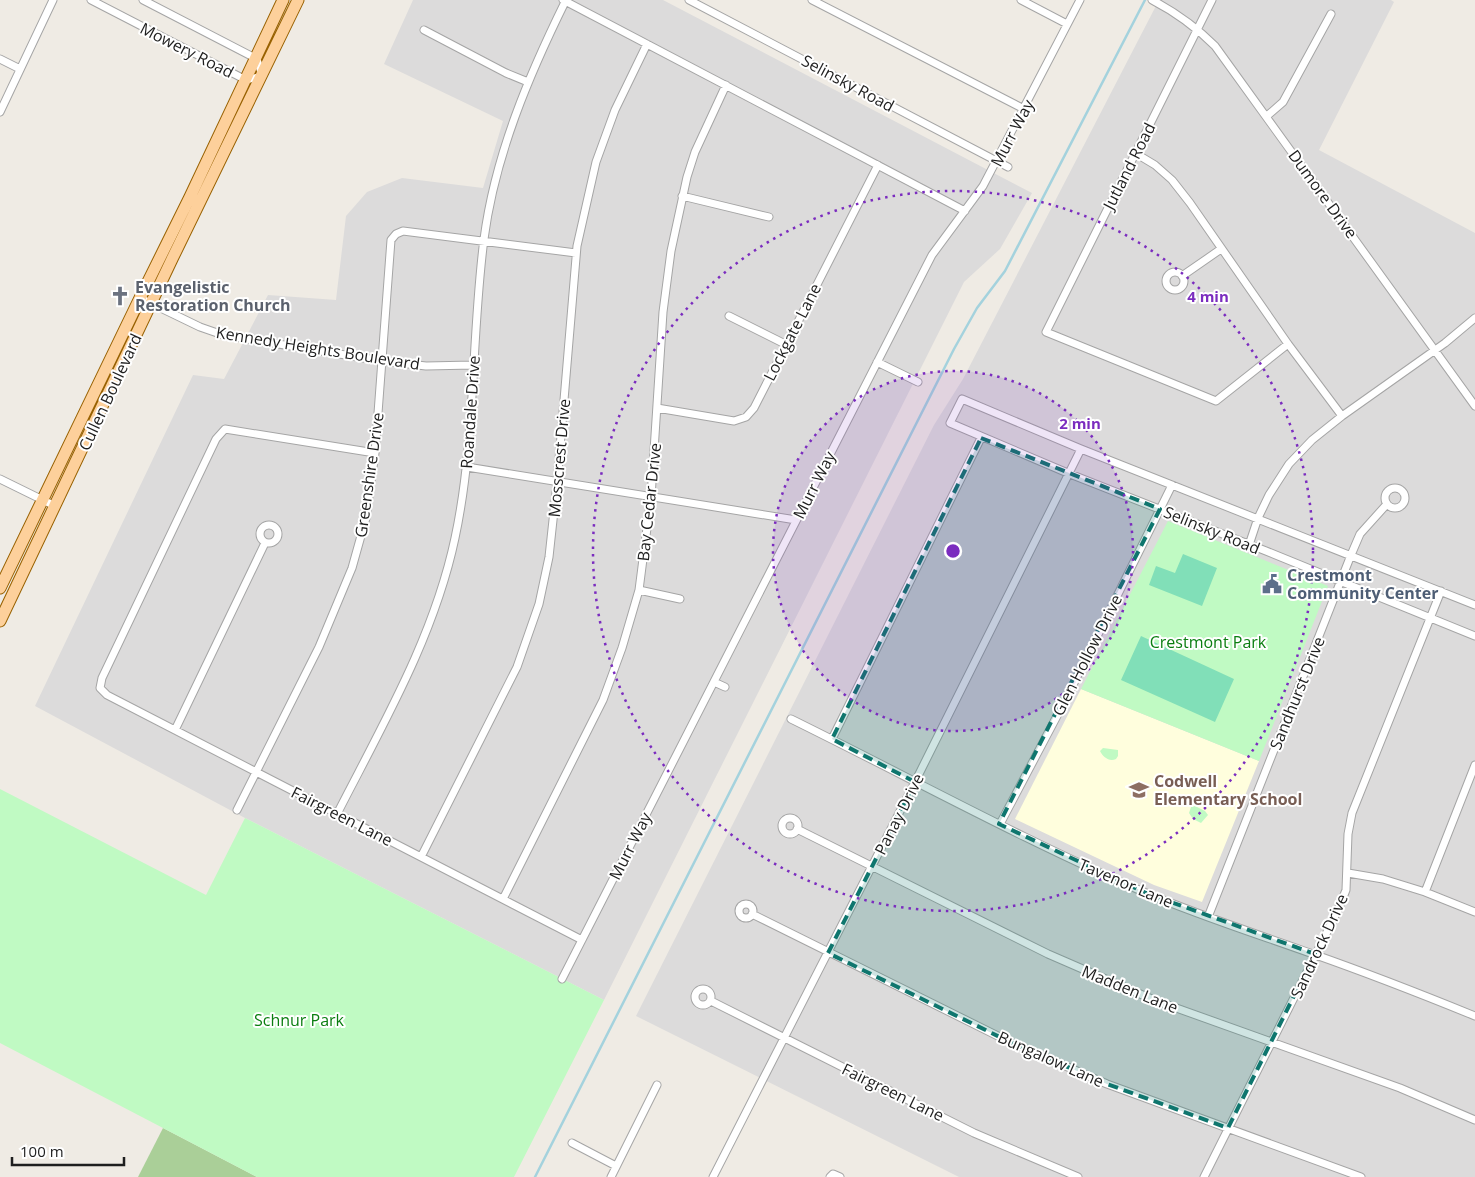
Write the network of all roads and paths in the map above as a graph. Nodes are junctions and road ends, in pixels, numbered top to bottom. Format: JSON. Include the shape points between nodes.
{"nodes":[{"id":1,"x":53,"y":0,"type":"edge"},
{"id":2,"x":91,"y":0,"type":"edge"},
{"id":3,"x":142,"y":0,"type":"edge"},
{"id":4,"x":284,"y":0,"type":"edge"},
{"id":5,"x":298,"y":0,"type":"edge"},
{"id":6,"x":688,"y":0,"type":"edge"},
{"id":7,"x":812,"y":0,"type":"edge"},
{"id":8,"x":1021,"y":0,"type":"edge"},
{"id":9,"x":1080,"y":0,"type":"edge"},
{"id":10,"x":1152,"y":0,"type":"edge"},
{"id":11,"x":1212,"y":0,"type":"edge"},
{"id":12,"x":565,"y":1,"type":"edge"},
{"id":13,"x":1332,"y":14,"type":"dead end"},
{"id":14,"x":1067,"y":24,"type":"junction"},
{"id":15,"x":1198,"y":29,"type":"junction"},
{"id":16,"x":424,"y":30,"type":"dead end"},
{"id":17,"x":647,"y":44,"type":"junction"},
{"id":18,"x":0,"y":59,"type":"edge"},
{"id":19,"x":256,"y":59,"type":"junction"},
{"id":20,"x":20,"y":69,"type":"junction"},
{"id":21,"x":262,"y":76,"type":"junction"},
{"id":22,"x":246,"y":80,"type":"junction"},
{"id":23,"x":528,"y":82,"type":"junction"},
{"id":24,"x":726,"y":85,"type":"junction"},
{"id":25,"x":1024,"y":109,"type":"junction"},
{"id":26,"x":0,"y":112,"type":"edge"},
{"id":27,"x":1266,"y":116,"type":"junction"},
{"id":28,"x":1134,"y":153,"type":"junction"},
{"id":29,"x":997,"y":161,"type":"junction"},
{"id":30,"x":878,"y":165,"type":"junction"},
{"id":31,"x":1008,"y":167,"type":"dead end"},
{"id":32,"x":682,"y":196,"type":"junction"},
{"id":33,"x":195,"y":200,"type":"junction"},
{"id":34,"x":964,"y":211,"type":"junction"},
{"id":35,"x":769,"y":217,"type":"dead end"},
{"id":36,"x":484,"y":241,"type":"junction"},
{"id":37,"x":1221,"y":249,"type":"junction"},
{"id":38,"x":576,"y":254,"type":"junction"},
{"id":39,"x":1182,"y":276,"type":"dead end"},
{"id":40,"x":140,"y":298,"type":"junction"},
{"id":41,"x":151,"y":303,"type":"junction"},
{"id":42,"x":730,"y":316,"type":"dead end"},
{"id":43,"x":1475,"y":318,"type":"edge"},
{"id":44,"x":785,"y":344,"type":"junction"},
{"id":45,"x":1288,"y":344,"type":"junction"},
{"id":46,"x":1434,"y":350,"type":"junction"},
{"id":47,"x":382,"y":361,"type":"junction"},
{"id":48,"x":877,"y":362,"type":"junction"},
{"id":49,"x":473,"y":365,"type":"junction"},
{"id":50,"x":918,"y":382,"type":"dead end"},
{"id":51,"x":95,"y":394,"type":"junction"},
{"id":52,"x":106,"y":400,"type":"junction"},
{"id":53,"x":1475,"y":406,"type":"edge"},
{"id":54,"x":657,"y":408,"type":"junction"},
{"id":55,"x":1342,"y":416,"type":"junction"},
{"id":56,"x":981,"y":438,"type":"junction"},
{"id":57,"x":1081,"y":449,"type":"junction"},
{"id":58,"x":375,"y":453,"type":"junction"},
{"id":59,"x":467,"y":467,"type":"junction"},
{"id":60,"x":1070,"y":474,"type":"junction"},
{"id":61,"x":0,"y":479,"type":"edge"},
{"id":62,"x":557,"y":483,"type":"junction"},
{"id":63,"x":1172,"y":485,"type":"junction"},
{"id":64,"x":651,"y":497,"type":"junction"},
{"id":65,"x":43,"y":500,"type":"junction"},
{"id":66,"x":1387,"y":504,"type":"dead end"},
{"id":67,"x":55,"y":506,"type":"junction"},
{"id":68,"x":1160,"y":509,"type":"junction"},
{"id":69,"x":1258,"y":518,"type":"junction"},
{"id":70,"x":796,"y":520,"type":"junction"},
{"id":71,"x":265,"y":543,"type":"dead end"},
{"id":72,"x":1249,"y":545,"type":"junction"},
{"id":73,"x":1351,"y":555,"type":"junction"},
{"id":74,"x":1341,"y":582,"type":"junction"},
{"id":75,"x":0,"y":588,"type":"edge"},
{"id":76,"x":639,"y":590,"type":"junction"},
{"id":77,"x":1441,"y":591,"type":"junction"},
{"id":78,"x":680,"y":599,"type":"dead end"},
{"id":79,"x":1475,"y":605,"type":"edge"},
{"id":80,"x":1431,"y":618,"type":"junction"},
{"id":81,"x":0,"y":621,"type":"edge"},
{"id":82,"x":1475,"y":636,"type":"edge"},
{"id":83,"x":714,"y":682,"type":"junction"},
{"id":84,"x":725,"y":687,"type":"dead end"},
{"id":85,"x":791,"y":719,"type":"dead end"},
{"id":86,"x":175,"y":730,"type":"junction"},
{"id":87,"x":832,"y":739,"type":"junction"},
{"id":88,"x":1475,"y":765,"type":"edge"},
{"id":89,"x":255,"y":772,"type":"junction"},
{"id":90,"x":915,"y":782,"type":"junction"},
{"id":91,"x":236,"y":810,"type":"dead end"},
{"id":92,"x":337,"y":814,"type":"junction"},
{"id":93,"x":1000,"y":824,"type":"junction"},
{"id":94,"x":797,"y":829,"type":"dead end"},
{"id":95,"x":421,"y":858,"type":"junction"},
{"id":96,"x":872,"y":867,"type":"junction"},
{"id":97,"x":1348,"y":873,"type":"junction"},
{"id":98,"x":1424,"y":892,"type":"junction"},
{"id":99,"x":503,"y":899,"type":"junction"},
{"id":100,"x":1475,"y":912,"type":"edge"},
{"id":101,"x":752,"y":914,"type":"dead end"},
{"id":102,"x":1208,"y":917,"type":"junction"},
{"id":103,"x":582,"y":940,"type":"junction"},
{"id":104,"x":828,"y":953,"type":"junction"},
{"id":105,"x":1315,"y":954,"type":"junction"},
{"id":106,"x":562,"y":979,"type":"dead end"},
{"id":107,"x":711,"y":1001,"type":"dead end"},
{"id":108,"x":1475,"y":1016,"type":"edge"},
{"id":109,"x":784,"y":1038,"type":"junction"},
{"id":110,"x":1273,"y":1043,"type":"junction"},
{"id":111,"x":657,"y":1085,"type":"dead end"},
{"id":112,"x":1475,"y":1120,"type":"edge"},
{"id":113,"x":1228,"y":1128,"type":"junction"},
{"id":114,"x":572,"y":1143,"type":"dead end"},
{"id":115,"x":616,"y":1166,"type":"junction"},
{"id":116,"x":610,"y":1177,"type":"edge"},
{"id":117,"x":713,"y":1177,"type":"edge"},
{"id":118,"x":830,"y":1177,"type":"edge"},
{"id":119,"x":840,"y":1177,"type":"edge"},
{"id":120,"x":1078,"y":1177,"type":"edge"},
{"id":121,"x":1204,"y":1177,"type":"edge"},
{"id":122,"x":1361,"y":1177,"type":"edge"}],
"edges":[{"from":1,"to":20,"type":"street"},
{"from":2,"to":22,"type":"street","name":"Mowery Road"},
{"from":3,"to":19,"type":"street","name":"Mowery Road"},
{"from":4,"to":19,"type":"main road","name":"Cullen Boulevard"},
{"from":5,"to":21,"type":"main road","name":"Cullen Boulevard"},
{"from":6,"to":29,"type":"street","name":"Selinsky Road"},
{"from":7,"to":25,"type":"street"},
{"from":8,"to":14,"type":"street"},
{"from":9,"to":14,"type":"street","name":"Murr Way"},
{"from":10,"to":15,"type":"street","name":"Dumore Drive"},
{"from":11,"to":15,"type":"street","name":"Jutland Road"},
{"from":12,"to":17,"type":"street"},
{"from":12,"to":23,"type":"street","name":"Roandale Drive"},
{"from":13,"to":27,"type":"street","via":[[1283,102]]},
{"from":14,"to":25,"type":"street","name":"Murr Way"},
{"from":15,"to":27,"type":"street","name":"Dumore Drive","via":[[1215,46]]},
{"from":15,"to":28,"type":"street","name":"Jutland Road"},
{"from":16,"to":23,"type":"street"},
{"from":17,"to":24,"type":"street"},
{"from":17,"to":38,"type":"street","name":"Mosscrest Drive","via":[[615,110],[596,162]]},
{"from":18,"to":20,"type":"street"},
{"from":19,"to":21,"type":"street","name":"Mowery Road"},
{"from":19,"to":22,"type":"main road","name":"Cullen Boulevard"},
{"from":20,"to":26,"type":"street"},
{"from":21,"to":22,"type":"street","name":"Mowery Road"},
{"from":21,"to":33,"type":"main road","name":"Cullen Boulevard"},
{"from":22,"to":33,"type":"main road","name":"Cullen Boulevard"},
{"from":23,"to":36,"type":"street","name":"Roandale Drive","via":[[498,171]]},
{"from":24,"to":30,"type":"street"},
{"from":24,"to":32,"type":"street","name":"Bay Cedar Drive","via":[[695,152]]},
{"from":25,"to":29,"type":"street","name":"Murr Way"},
{"from":27,"to":46,"type":"street","name":"Dumore Drive"},
{"from":28,"to":37,"type":"street","via":[[1172,180]]},
{"from":28,"to":45,"type":"street","name":"Jutland Road","via":[[1046,332],[1216,401]]},
{"from":29,"to":31,"type":"street","name":"Selinsky Road"},
{"from":29,"to":34,"type":"street","name":"Murr Way"},
{"from":30,"to":34,"type":"street"},
{"from":30,"to":44,"type":"street","name":"Lockgate Lane"},
{"from":32,"to":35,"type":"street"},
{"from":32,"to":54,"type":"street","name":"Bay Cedar Drive","via":[[662,312]]},
{"from":33,"to":40,"type":"main road","name":"Cullen Boulevard"},
{"from":33,"to":41,"type":"main road","name":"Cullen Boulevard"},
{"from":34,"to":48,"type":"street","name":"Murr Way","via":[[932,255]]},
{"from":36,"to":38,"type":"street"},
{"from":36,"to":47,"type":"street","name":"Greenshire Drive","via":[[403,231],[396,234],[391,240]]},
{"from":36,"to":49,"type":"street","name":"Roandale Drive"},
{"from":37,"to":39,"type":"street"},
{"from":37,"to":45,"type":"street"},
{"from":38,"to":62,"type":"street","name":"Mosscrest Drive"},
{"from":40,"to":41,"type":"street","name":"Kennedy Heights Boulevard"},
{"from":40,"to":51,"type":"main road","name":"Cullen Boulevard"},
{"from":41,"to":47,"type":"street","name":"Kennedy Heights Boulevard","via":[[223,335]]},
{"from":41,"to":52,"type":"main road","name":"Cullen Boulevard"},
{"from":42,"to":44,"type":"street"},
{"from":43,"to":46,"type":"street"},
{"from":44,"to":54,"type":"street","name":"Lockgate Lane","via":[[754,408],[746,417],[734,421]]},
{"from":45,"to":55,"type":"street"},
{"from":46,"to":53,"type":"street","name":"Dumore Drive"},
{"from":46,"to":55,"type":"street"},
{"from":47,"to":49,"type":"street","name":"Kennedy Heights Boulevard","via":[[426,366]]},
{"from":47,"to":58,"type":"street","name":"Greenshire Drive"},
{"from":48,"to":50,"type":"street"},
{"from":48,"to":70,"type":"street","name":"Murr Way"},
{"from":49,"to":59,"type":"street","name":"Roandale Drive"},
{"from":51,"to":52,"type":"main road"},
{"from":51,"to":65,"type":"main road","name":"Cullen Boulevard"},
{"from":52,"to":67,"type":"main road","name":"Cullen Boulevard"},
{"from":54,"to":64,"type":"street","name":"Bay Cedar Drive"},
{"from":55,"to":69,"type":"street","via":[[1289,464]]},
{"from":56,"to":57,"type":"street","name":"Selinsky Road","via":[[950,423],[962,399]]},
{"from":56,"to":60,"type":"street","name":"Selinsky Road"},
{"from":56,"to":87,"type":"street"},
{"from":57,"to":60,"type":"street","name":"Panay Drive"},
{"from":57,"to":63,"type":"street","name":"Selinsky Road"},
{"from":58,"to":86,"type":"street","name":"Fairgreen Lane","via":[[225,429],[216,439],[100,688],[107,695]]},
{"from":58,"to":89,"type":"street","name":"Greenshire Drive","via":[[366,518],[352,568],[319,647]]},
{"from":59,"to":62,"type":"street"},
{"from":59,"to":92,"type":"street","name":"Roandale Drive","via":[[455,537],[429,627]]},
{"from":60,"to":68,"type":"street","name":"Selinsky Road"},
{"from":60,"to":90,"type":"street","name":"Panay Drive"},
{"from":61,"to":65,"type":"street"},
{"from":62,"to":64,"type":"street"},
{"from":62,"to":95,"type":"street","name":"Mosscrest Drive","via":[[549,557],[539,604],[517,667]]},
{"from":63,"to":68,"type":"street","name":"Glen Hollow Drive"},
{"from":63,"to":69,"type":"street","name":"Selinsky Road"},
{"from":64,"to":70,"type":"street"},
{"from":64,"to":76,"type":"street","name":"Bay Cedar Drive"},
{"from":65,"to":67,"type":"street"},
{"from":65,"to":75,"type":"main road","name":"Cullen Boulevard"},
{"from":66,"to":73,"type":"street","name":"Sandhurst Drive","via":[[1360,534]]},
{"from":67,"to":81,"type":"main road","name":"Cullen Boulevard"},
{"from":68,"to":72,"type":"street","name":"Selinsky Road"},
{"from":68,"to":93,"type":"street","name":"Glen Hollow Drive"},
{"from":69,"to":72,"type":"street"},
{"from":69,"to":73,"type":"street","name":"Selinsky Road"},
{"from":70,"to":83,"type":"street","name":"Murr Way"},
{"from":71,"to":86,"type":"street"},
{"from":72,"to":74,"type":"street","name":"Selinsky Road"},
{"from":73,"to":74,"type":"street","name":"Sandhurst Drive"},
{"from":73,"to":77,"type":"street","name":"Selinsky Road"},
{"from":74,"to":80,"type":"street","name":"Selinsky Road"},
{"from":74,"to":102,"type":"street","name":"Sandhurst Drive"},
{"from":76,"to":78,"type":"street"},
{"from":76,"to":99,"type":"street","name":"Bay Cedar Drive","via":[[603,700]]},
{"from":77,"to":79,"type":"street","name":"Selinsky Road"},
{"from":77,"to":80,"type":"street","name":"Sandrock Drive"},
{"from":80,"to":82,"type":"street","name":"Selinsky Road"},
{"from":80,"to":97,"type":"street","name":"Sandrock Drive","via":[[1352,813],[1348,834]]},
{"from":83,"to":84,"type":"street"},
{"from":83,"to":103,"type":"street","name":"Murr Way"},
{"from":85,"to":87,"type":"street","name":"Tavenor Lane"},
{"from":86,"to":89,"type":"street","name":"Fairgreen Lane"},
{"from":87,"to":90,"type":"street","name":"Tavenor Lane"},
{"from":88,"to":98,"type":"street"},
{"from":89,"to":91,"type":"street","name":"Greenshire Drive"},
{"from":89,"to":92,"type":"street","name":"Fairgreen Lane"},
{"from":90,"to":93,"type":"street","name":"Tavenor Lane"},
{"from":90,"to":96,"type":"street","name":"Panay Drive"},
{"from":92,"to":95,"type":"street","name":"Fairgreen Lane"},
{"from":93,"to":102,"type":"street","name":"Tavenor Lane","via":[[1146,893]]},
{"from":94,"to":96,"type":"street","name":"Madden Lane"},
{"from":95,"to":99,"type":"street","name":"Fairgreen Lane"},
{"from":96,"to":104,"type":"street","name":"Panay Drive"},
{"from":96,"to":110,"type":"street","name":"Madden Lane","via":[[1057,958],[1154,1000]]},
{"from":97,"to":98,"type":"street","via":[[1384,879]]},
{"from":97,"to":105,"type":"street","name":"Sandrock Drive","via":[[1346,890],[1338,910]]},
{"from":98,"to":100,"type":"street"},
{"from":99,"to":103,"type":"street","name":"Fairgreen Lane"},
{"from":101,"to":104,"type":"street","name":"Bungalow Lane"},
{"from":102,"to":105,"type":"street","name":"Tavenor Lane"},
{"from":103,"to":106,"type":"street","name":"Murr Way"},
{"from":104,"to":109,"type":"street","name":"Panay Drive"},
{"from":104,"to":113,"type":"street","name":"Bungalow Lane","via":[[1036,1053],[1107,1084]]},
{"from":105,"to":108,"type":"street","name":"Tavenor Lane"},
{"from":105,"to":110,"type":"street","name":"Sandrock Drive"},
{"from":107,"to":109,"type":"street","name":"Fairgreen Lane"},
{"from":109,"to":117,"type":"street","name":"Panay Drive"},
{"from":109,"to":120,"type":"street","name":"Fairgreen Lane","via":[[974,1133]]},
{"from":110,"to":112,"type":"street","name":"Madden Lane","via":[[1400,1088]]},
{"from":110,"to":113,"type":"street","name":"Sandrock Drive"},
{"from":111,"to":115,"type":"street"},
{"from":113,"to":121,"type":"street","name":"Sandrock Drive"},
{"from":113,"to":122,"type":"street","name":"Bungalow Lane"},
{"from":114,"to":115,"type":"street"},
{"from":115,"to":116,"type":"street"},
{"from":118,"to":119,"type":"street","via":[[833,1174]]}]}
